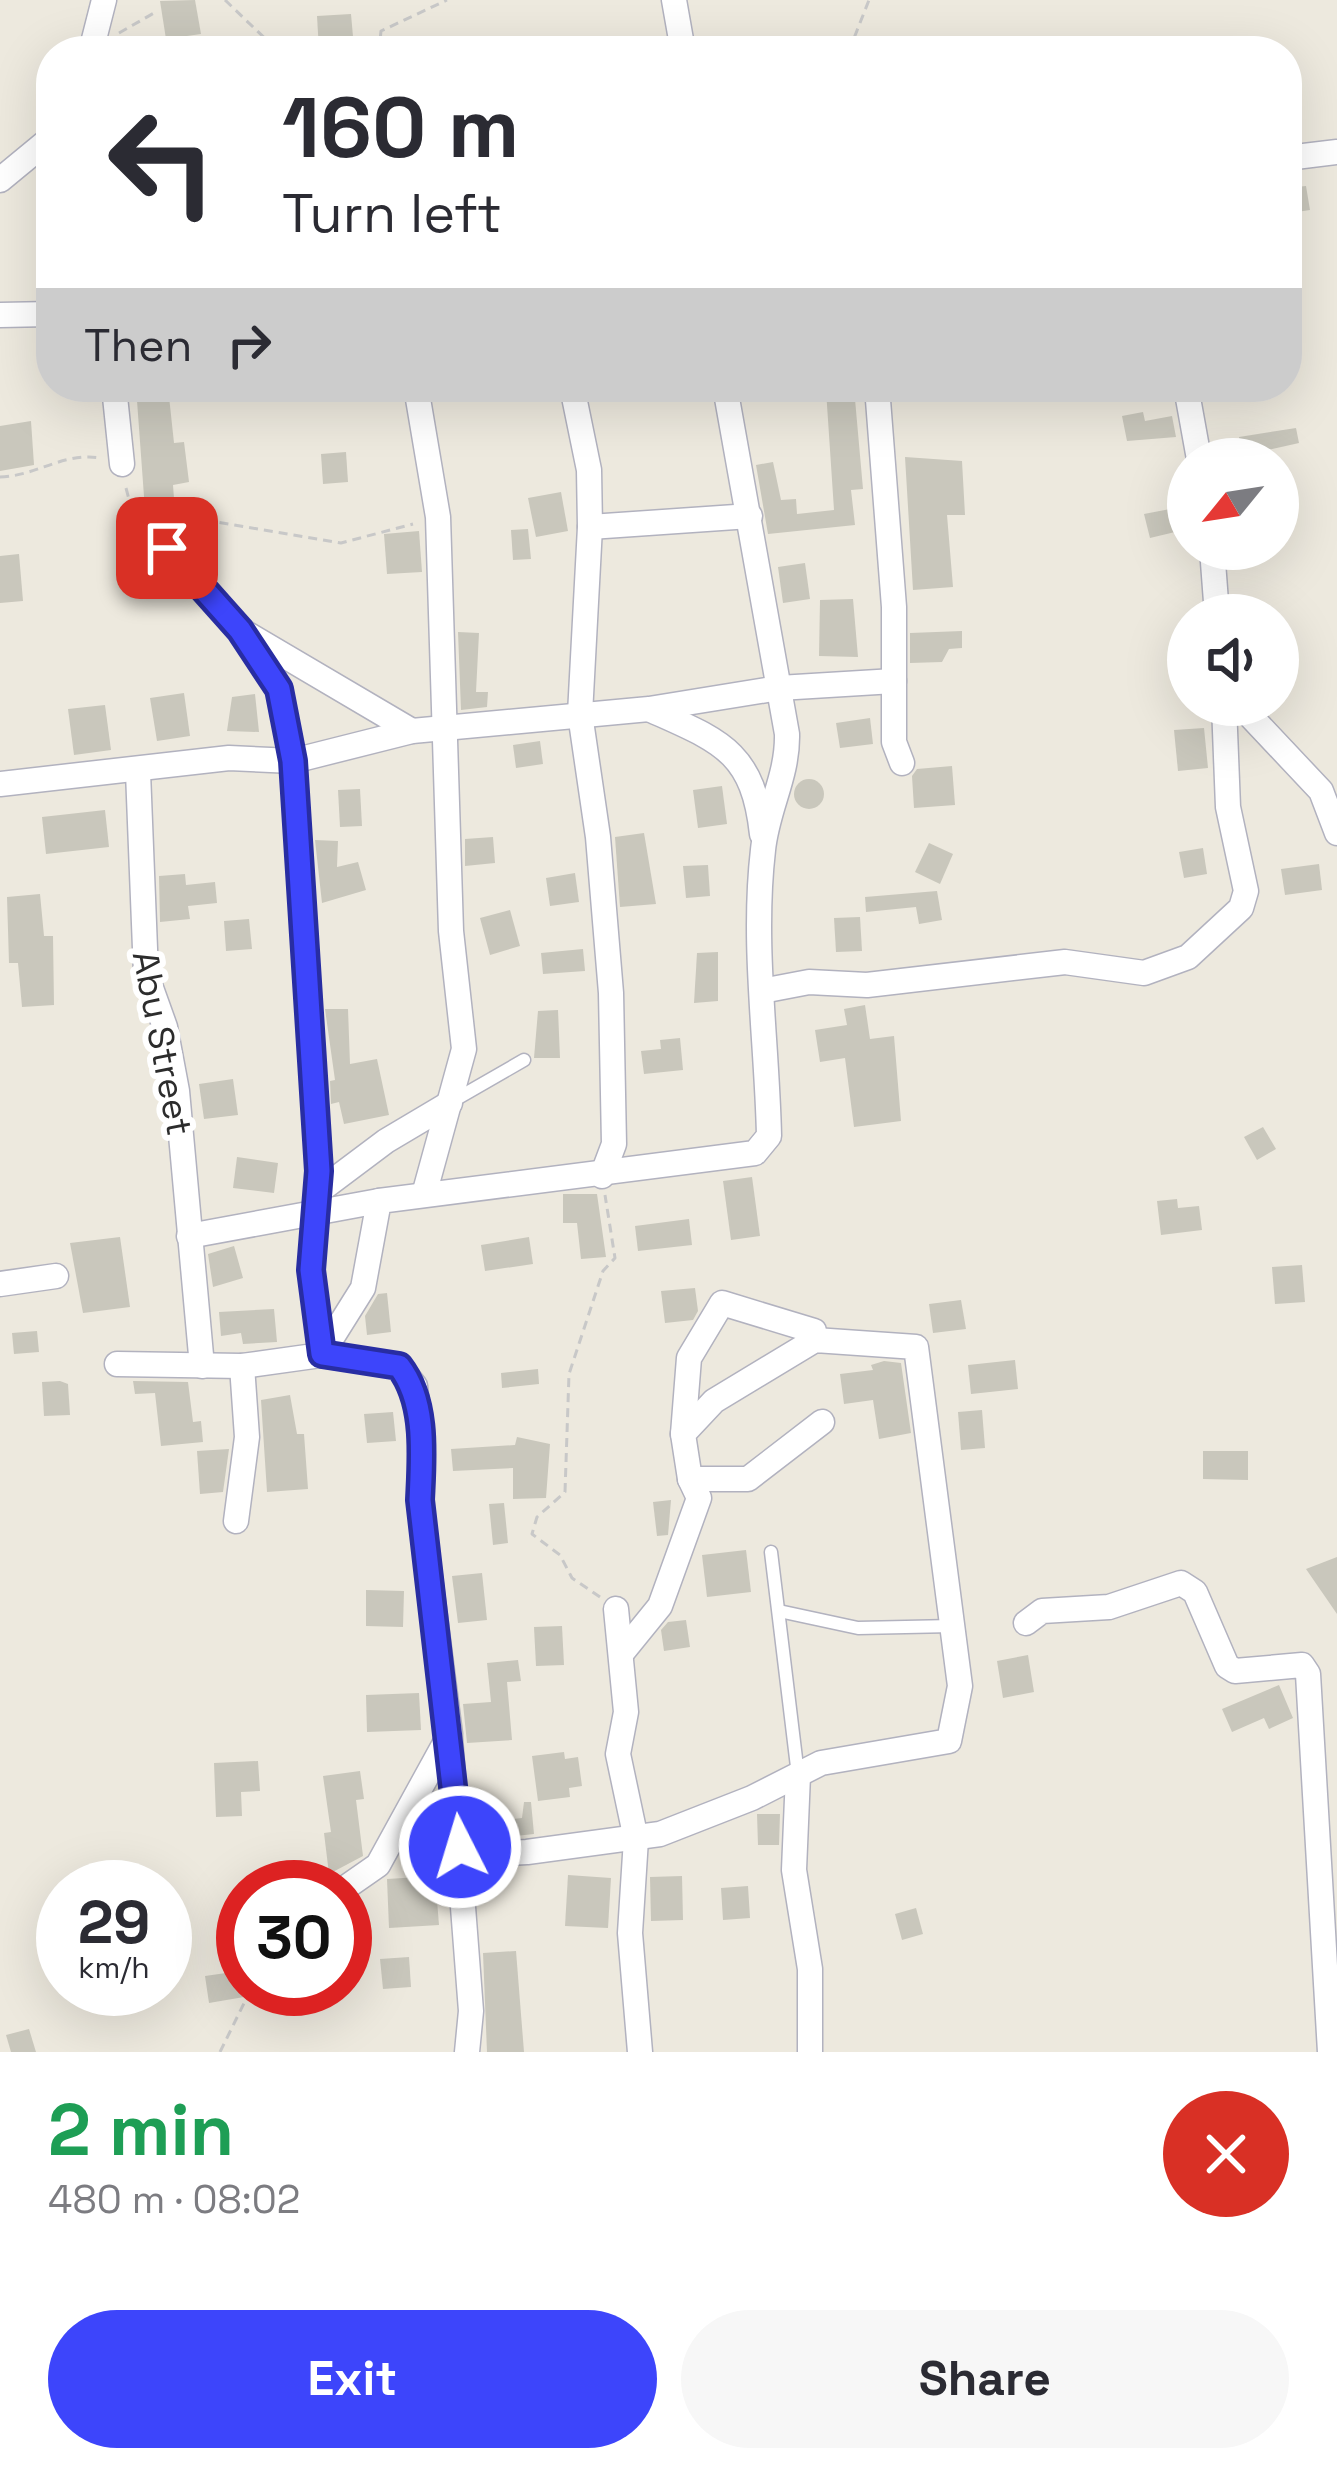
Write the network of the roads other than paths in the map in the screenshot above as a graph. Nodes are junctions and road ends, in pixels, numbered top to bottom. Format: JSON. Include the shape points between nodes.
{"nodes":[{"id":1,"x":104,"y":0,"type":"edge"},
{"id":2,"x":674,"y":0,"type":"edge"},
{"id":3,"x":95,"y":36,"type":"edge"},
{"id":4,"x":680,"y":36,"type":"edge"},
{"id":5,"x":36,"y":150,"type":"edge"},
{"id":6,"x":1337,"y":152,"type":"edge"},
{"id":7,"x":1302,"y":156,"type":"edge"},
{"id":8,"x":0,"y":180,"type":"edge"},
{"id":9,"x":36,"y":314,"type":"edge"},
{"id":10,"x":0,"y":315,"type":"edge"},
{"id":11,"x":116,"y":402,"type":"edge"},
{"id":12,"x":419,"y":402,"type":"edge"},
{"id":13,"x":575,"y":402,"type":"edge"},
{"id":14,"x":728,"y":402,"type":"edge"},
{"id":15,"x":879,"y":402,"type":"edge"},
{"id":16,"x":1189,"y":402,"type":"edge"},
{"id":17,"x":1195,"y":438,"type":"edge"},
{"id":18,"x":122,"y":464,"type":"road end"},
{"id":19,"x":750,"y":516,"type":"junction"},
{"id":20,"x":146,"y":526,"type":"road end"},
{"id":21,"x":590,"y":527,"type":"junction"},
{"id":22,"x":240,"y":630,"type":"junction"},
{"id":23,"x":894,"y":681,"type":"junction"},
{"id":24,"x":779,"y":688,"type":"junction"},
{"id":25,"x":751,"y":693,"type":"junction"},
{"id":26,"x":649,"y":709,"type":"junction"},
{"id":27,"x":580,"y":714,"type":"junction"},
{"id":28,"x":1225,"y":726,"type":"edge"},
{"id":29,"x":1261,"y":726,"type":"edge"},
{"id":30,"x":446,"y":730,"type":"junction"},
{"id":31,"x":412,"y":731,"type":"junction"},
{"id":32,"x":712,"y":738,"type":"junction"},
{"id":33,"x":293,"y":761,"type":"junction"},
{"id":34,"x":902,"y":763,"type":"dead end"},
{"id":35,"x":138,"y":772,"type":"junction"},
{"id":36,"x":0,"y":784,"type":"edge"},
{"id":37,"x":1329,"y":796,"type":"edge"},
{"id":38,"x":1336,"y":831,"type":"edge"},
{"id":39,"x":763,"y":845,"type":"junction"},
{"id":40,"x":762,"y":991,"type":"junction"},
{"id":41,"x":524,"y":1060,"type":"dead end"},
{"id":42,"x":450,"y":1103,"type":"junction"},
{"id":43,"x":602,"y":1176,"type":"junction"},
{"id":44,"x":425,"y":1191,"type":"junction"},
{"id":45,"x":379,"y":1201,"type":"junction"},
{"id":46,"x":316,"y":1202,"type":"junction"},
{"id":47,"x":189,"y":1236,"type":"junction"},
{"id":48,"x":56,"y":1276,"type":"dead end"},
{"id":49,"x":0,"y":1284,"type":"edge"},
{"id":50,"x":815,"y":1340,"type":"junction"},
{"id":51,"x":322,"y":1354,"type":"junction"},
{"id":52,"x":117,"y":1364,"type":"dead end"},
{"id":53,"x":202,"y":1366,"type":"junction"},
{"id":54,"x":242,"y":1366,"type":"junction"},
{"id":55,"x":822,"y":1422,"type":"dead end"},
{"id":56,"x":682,"y":1434,"type":"junction"},
{"id":57,"x":690,"y":1479,"type":"junction"},
{"id":58,"x":236,"y":1521,"type":"dead end"},
{"id":59,"x":771,"y":1552,"type":"dead end"},
{"id":60,"x":616,"y":1609,"type":"road end"},
{"id":61,"x":779,"y":1611,"type":"junction"},
{"id":62,"x":1026,"y":1623,"type":"dead end"},
{"id":63,"x":953,"y":1627,"type":"junction"},
{"id":64,"x":621,"y":1654,"type":"junction"},
{"id":65,"x":450,"y":1734,"type":"junction"},
{"id":66,"x":799,"y":1775,"type":"junction"},
{"id":67,"x":636,"y":1839,"type":"junction"},
{"id":68,"x":460,"y":1847,"type":"junction"},
{"id":69,"x":372,"y":1868,"type":"edge"},
{"id":70,"x":466,"y":2052,"type":"edge"},
{"id":71,"x":640,"y":2052,"type":"edge"},
{"id":72,"x":810,"y":2052,"type":"edge"},
{"id":73,"x":1330,"y":2052,"type":"edge"}],
"edges":[{"from":1,"to":3,"type":"street"},
{"from":2,"to":4,"type":"street"},
{"from":5,"to":8,"type":"street"},
{"from":6,"to":7,"type":"street"},
{"from":9,"to":10,"type":"street"},
{"from":11,"to":18,"type":"street"},
{"from":12,"to":30,"type":"street","via":[[438,517]]},
{"from":13,"to":21,"type":"street"},
{"from":14,"to":19,"type":"street"},
{"from":15,"to":23,"type":"street"},
{"from":16,"to":17,"type":"street"},
{"from":19,"to":21,"type":"street"},
{"from":19,"to":24,"type":"street"},
{"from":20,"to":22,"type":"street"},
{"from":21,"to":27,"type":"street"},
{"from":22,"to":31,"type":"street"},
{"from":22,"to":33,"type":"street","via":[[279,689]]},
{"from":23,"to":24,"type":"street"},
{"from":23,"to":34,"type":"street"},
{"from":24,"to":25,"type":"street"},
{"from":24,"to":39,"type":"street","via":[[788,762]]},
{"from":25,"to":26,"type":"street"},
{"from":25,"to":32,"type":"street"},
{"from":26,"to":27,"type":"street"},
{"from":26,"to":32,"type":"street"},
{"from":27,"to":30,"type":"street"},
{"from":27,"to":43,"type":"street","via":[[611,993],[614,1144]]},
{"from":28,"to":40,"type":"street","via":[[1228,807],[1246,891],[1241,908],[1188,958],[1144,973],[1065,962]]},
{"from":29,"to":37,"type":"street"},
{"from":30,"to":31,"type":"street"},
{"from":30,"to":42,"type":"street","via":[[451,931],[464,1049]]},
{"from":31,"to":33,"type":"street"},
{"from":32,"to":39,"type":"street","via":[[752,780]]},
{"from":33,"to":35,"type":"street","via":[[229,758]]},
{"from":33,"to":46,"type":"street"},
{"from":35,"to":36,"type":"street"},
{"from":35,"to":47,"type":"street","name":"Abu Street","via":[[146,974],[176,1091]]},
{"from":37,"to":38,"type":"street"},
{"from":39,"to":40,"type":"street"},
{"from":40,"to":43,"type":"street","via":[[765,1148]]},
{"from":41,"to":42,"type":"lane"},
{"from":42,"to":44,"type":"street"},
{"from":42,"to":46,"type":"street","via":[[386,1141]]},
{"from":43,"to":44,"type":"street"},
{"from":44,"to":45,"type":"street"},
{"from":45,"to":46,"type":"street"},
{"from":45,"to":51,"type":"street","via":[[363,1288]]},
{"from":46,"to":47,"type":"street"},
{"from":46,"to":51,"type":"street","via":[[311,1270]]},
{"from":47,"to":53,"type":"street","name":"Abu Street"},
{"from":48,"to":49,"type":"street"},
{"from":50,"to":56,"type":"street","via":[[714,1401]]},
{"from":50,"to":56,"type":"street","via":[[814,1331],[722,1303],[689,1358]]},
{"from":50,"to":63,"type":"street","via":[[916,1347]]},
{"from":51,"to":54,"type":"street"},
{"from":51,"to":65,"type":"street","via":[[399,1366],[415,1386],[422,1521]]},
{"from":52,"to":53,"type":"street"},
{"from":53,"to":54,"type":"street"},
{"from":54,"to":58,"type":"street","via":[[247,1437]]},
{"from":55,"to":57,"type":"street","via":[[748,1479]]},
{"from":56,"to":57,"type":"street"},
{"from":57,"to":64,"type":"street","via":[[699,1498],[660,1606]]},
{"from":59,"to":61,"type":"lane"},
{"from":60,"to":64,"type":"street"},
{"from":61,"to":63,"type":"lane","via":[[858,1628]]},
{"from":61,"to":66,"type":"lane"},
{"from":62,"to":73,"type":"street","via":[[1042,1611],[1109,1607],[1181,1583],[1195,1592],[1227,1666],[1302,1665]]},
{"from":63,"to":66,"type":"street","via":[[960,1686],[949,1741],[821,1762]]},
{"from":64,"to":67,"type":"street","via":[[626,1712],[618,1754]]},
{"from":65,"to":68,"type":"street"},
{"from":65,"to":69,"type":"street"},
{"from":66,"to":67,"type":"street"},
{"from":66,"to":72,"type":"street","via":[[794,1870],[810,1969]]},
{"from":67,"to":68,"type":"street","via":[[486,1854]]},
{"from":67,"to":71,"type":"street","via":[[630,1933]]},
{"from":68,"to":70,"type":"street","via":[[472,2011]]}]}
